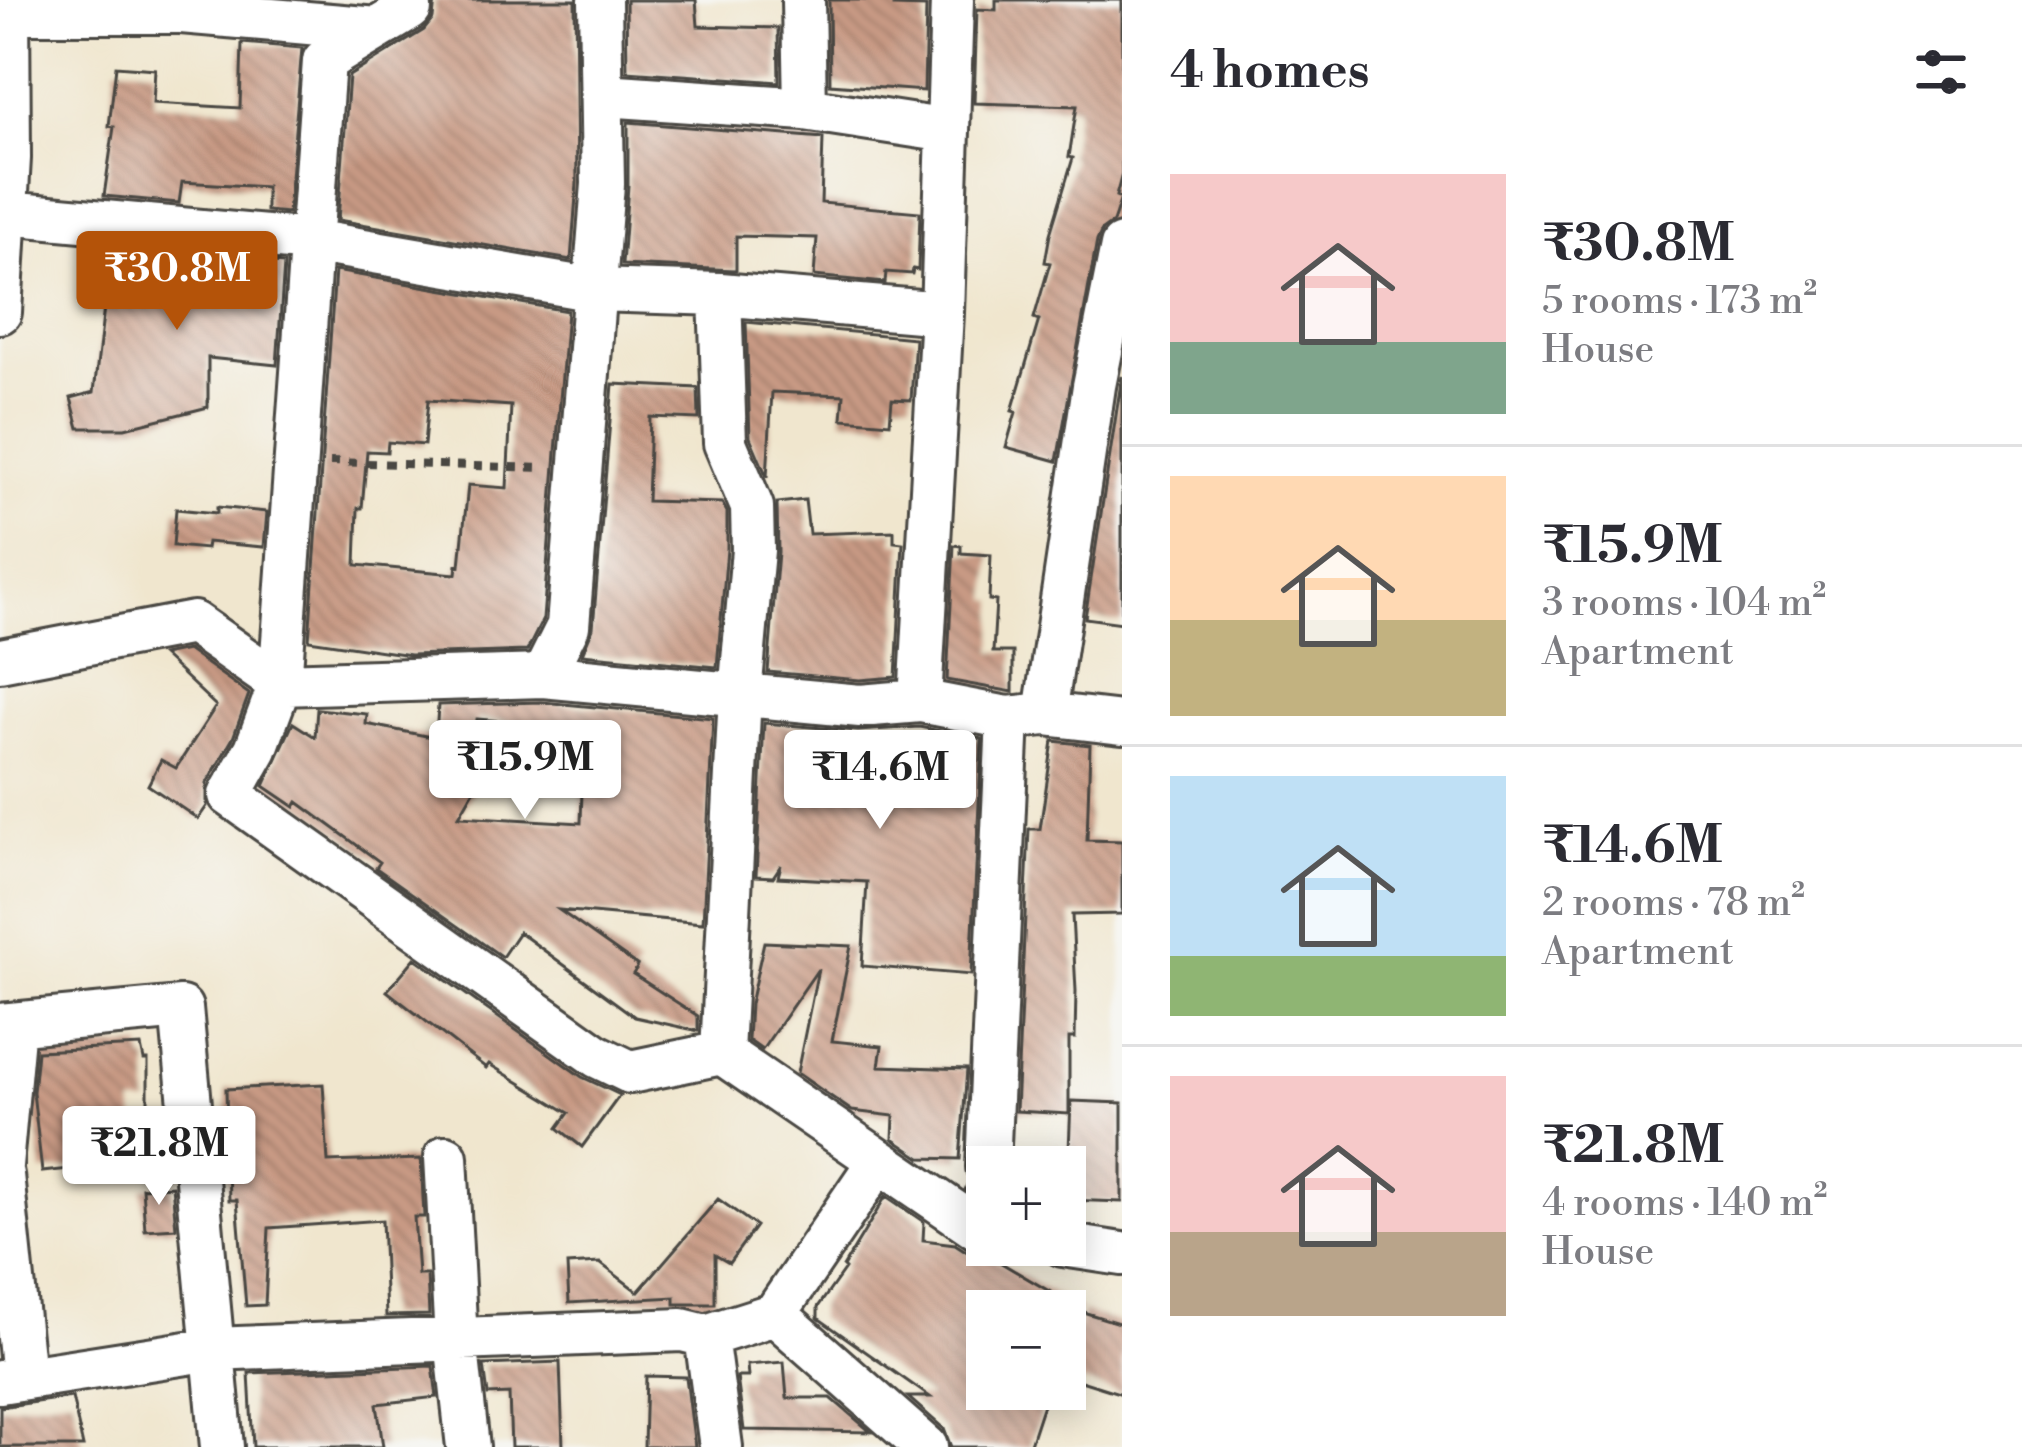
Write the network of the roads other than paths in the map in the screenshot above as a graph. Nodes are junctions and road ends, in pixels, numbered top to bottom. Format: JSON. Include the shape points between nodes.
{"nodes":[{"id":1,"x":409,"y":0,"type":"edge"},
{"id":2,"x":600,"y":0,"type":"edge"},
{"id":3,"x":803,"y":0,"type":"edge"},
{"id":4,"x":952,"y":0,"type":"edge"},
{"id":5,"x":8,"y":6,"type":"edge"},
{"id":6,"x":182,"y":6,"type":"edge"},
{"id":7,"x":376,"y":29,"type":"junction"},
{"id":8,"x":604,"y":95,"type":"junction"},
{"id":9,"x":806,"y":109,"type":"junction"},
{"id":10,"x":948,"y":131,"type":"junction"},
{"id":11,"x":6,"y":213,"type":"junction"},
{"id":12,"x":311,"y":241,"type":"junction"},
{"id":13,"x":1122,"y":246,"type":"edge"},
{"id":14,"x":595,"y":290,"type":"junction"},
{"id":15,"x":720,"y":294,"type":"junction"},
{"id":16,"x":0,"y":312,"type":"edge"},
{"id":17,"x":942,"y":313,"type":"junction"},
{"id":18,"x":0,"y":660,"type":"edge"},
{"id":19,"x":543,"y":676,"type":"junction"},
{"id":20,"x":280,"y":684,"type":"junction"},
{"id":21,"x":740,"y":694,"type":"junction"},
{"id":22,"x":920,"y":701,"type":"junction"},
{"id":23,"x":1026,"y":716,"type":"junction"},
{"id":24,"x":1122,"y":723,"type":"edge"},
{"id":25,"x":7,"y":1024,"type":"edge"},
{"id":26,"x":722,"y":1053,"type":"junction"},
{"id":27,"x":990,"y":1146,"type":"edge"},
{"id":28,"x":446,"y":1157,"type":"dead end"},
{"id":29,"x":880,"y":1161,"type":"junction"},
{"id":30,"x":1,"y":1175,"type":"edge"},
{"id":31,"x":966,"y":1209,"type":"edge"},
{"id":32,"x":1086,"y":1248,"type":"edge"},
{"id":33,"x":1122,"y":1254,"type":"edge"},
{"id":34,"x":775,"y":1314,"type":"junction"},
{"id":35,"x":706,"y":1336,"type":"junction"},
{"id":36,"x":456,"y":1340,"type":"junction"},
{"id":37,"x":212,"y":1349,"type":"junction"},
{"id":38,"x":11,"y":1379,"type":"edge"},
{"id":39,"x":222,"y":1447,"type":"edge"},
{"id":40,"x":468,"y":1447,"type":"edge"},
{"id":41,"x":721,"y":1447,"type":"edge"},
{"id":42,"x":926,"y":1447,"type":"edge"}],
"edges":[{"from":1,"to":7,"type":"street","via":[[410,9]]},
{"from":2,"to":8,"type":"street"},
{"from":3,"to":9,"type":"street"},
{"from":4,"to":10,"type":"street"},
{"from":5,"to":6,"type":"street"},
{"from":5,"to":11,"type":"street"},
{"from":6,"to":7,"type":"street"},
{"from":7,"to":12,"type":"street","via":[[324,61]]},
{"from":8,"to":9,"type":"street"},
{"from":8,"to":14,"type":"street"},
{"from":9,"to":10,"type":"street"},
{"from":10,"to":17,"type":"street"},
{"from":11,"to":12,"type":"street"},
{"from":11,"to":16,"type":"street"},
{"from":12,"to":14,"type":"street"},
{"from":12,"to":20,"type":"street"},
{"from":13,"to":23,"type":"street"},
{"from":14,"to":15,"type":"street"},
{"from":14,"to":19,"type":"street","via":[[568,626]]},
{"from":15,"to":17,"type":"street"},
{"from":15,"to":21,"type":"street","via":[[725,443],[752,507]]},
{"from":17,"to":22,"type":"street"},
{"from":18,"to":20,"type":"street","via":[[193,623]]},
{"from":19,"to":20,"type":"street"},
{"from":19,"to":21,"type":"street"},
{"from":20,"to":26,"type":"street","via":[[230,795],[597,1056],[630,1072]]},
{"from":21,"to":22,"type":"street","via":[[860,706]]},
{"from":21,"to":26,"type":"street"},
{"from":22,"to":23,"type":"street"},
{"from":23,"to":24,"type":"street"},
{"from":23,"to":27,"type":"street"},
{"from":25,"to":30,"type":"street"},
{"from":25,"to":37,"type":"street","via":[[181,1008]]},
{"from":26,"to":29,"type":"street"},
{"from":28,"to":36,"type":"street"},
{"from":29,"to":31,"type":"street"},
{"from":29,"to":34,"type":"street"},
{"from":30,"to":38,"type":"street"},
{"from":32,"to":33,"type":"street"},
{"from":34,"to":35,"type":"street"},
{"from":34,"to":42,"type":"street"},
{"from":35,"to":36,"type":"street","via":[[682,1330]]},
{"from":35,"to":41,"type":"street"},
{"from":36,"to":37,"type":"street"},
{"from":36,"to":40,"type":"street"},
{"from":37,"to":38,"type":"street"},
{"from":37,"to":39,"type":"street"}]}
